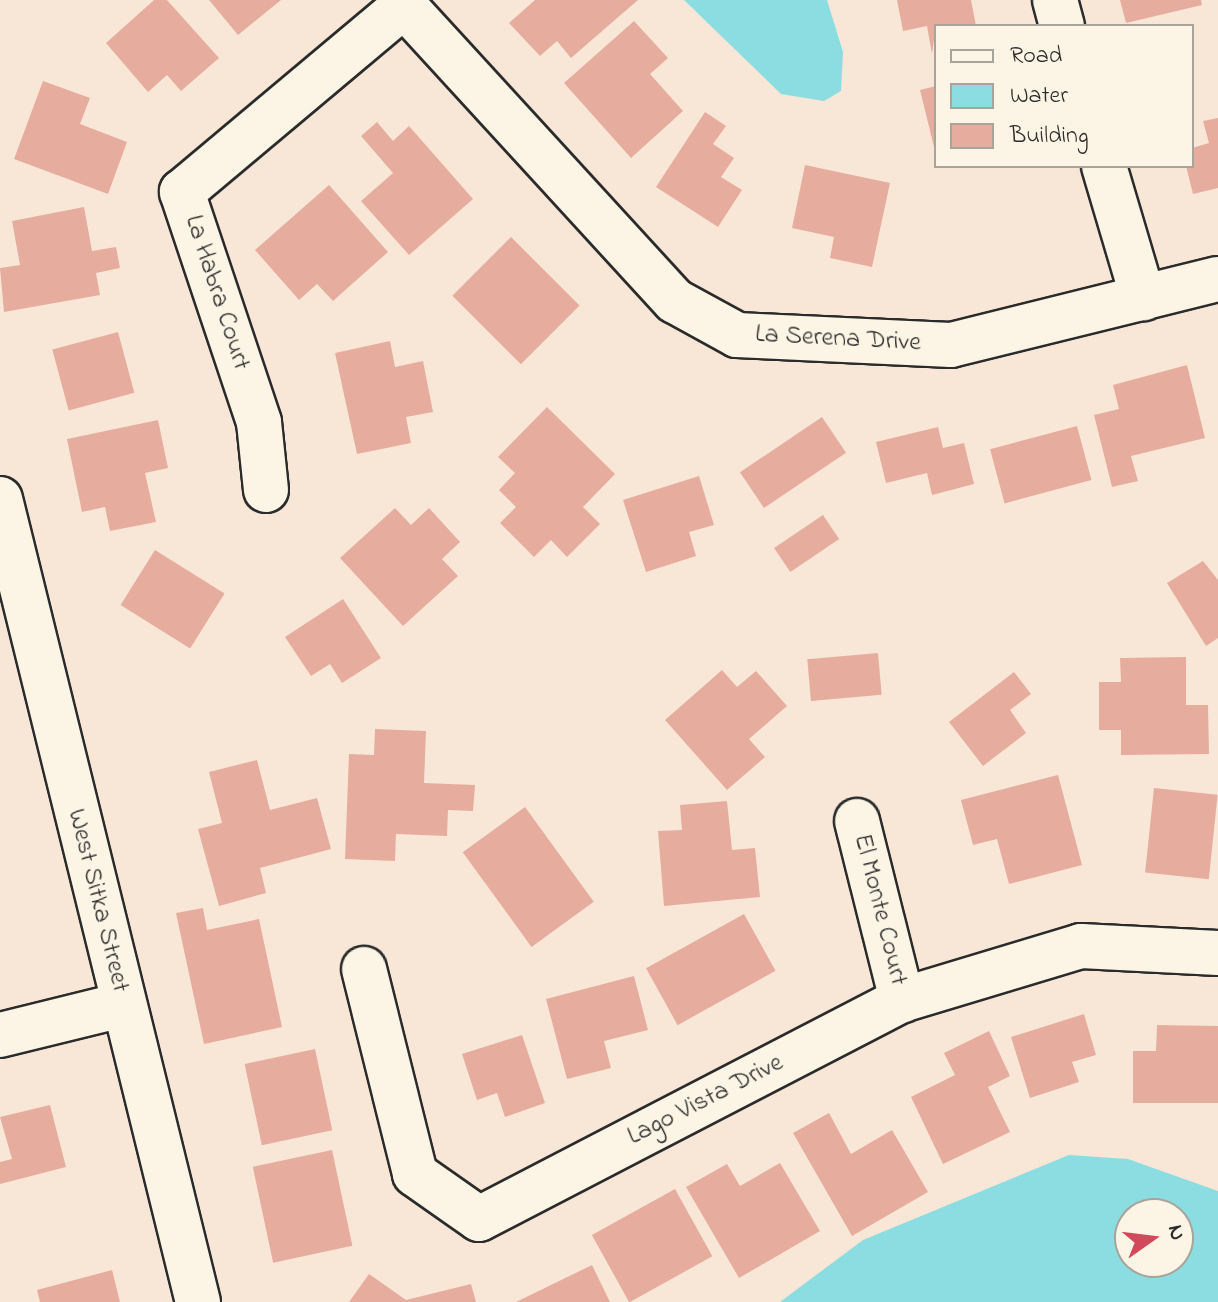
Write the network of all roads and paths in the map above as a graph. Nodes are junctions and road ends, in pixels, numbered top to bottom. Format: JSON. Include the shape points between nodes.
{"nodes":[{"id":1,"x":1055,"y":0,"type":"edge"},
{"id":2,"x":401,"y":3,"type":"edge"},
{"id":3,"x":1061,"y":24,"type":"edge"},
{"id":4,"x":1105,"y":168,"type":"edge"},
{"id":5,"x":1218,"y":279,"type":"edge"},
{"id":6,"x":1143,"y":298,"type":"junction"},
{"id":7,"x":266,"y":490,"type":"dead end"},
{"id":8,"x":0,"y":499,"type":"edge"},
{"id":9,"x":857,"y":821,"type":"dead end"},
{"id":10,"x":1218,"y":953,"type":"edge"},
{"id":11,"x":364,"y":969,"type":"dead end"},
{"id":12,"x":902,"y":1000,"type":"junction"},
{"id":13,"x":122,"y":1005,"type":"junction"},
{"id":14,"x":0,"y":1035,"type":"edge"},
{"id":15,"x":198,"y":1302,"type":"edge"}],
"edges":[{"from":1,"to":3,"type":"street"},
{"from":2,"to":6,"type":"street","name":"La Serena Drive","via":[[675,301],[737,335],[951,345]]},
{"from":2,"to":7,"type":"street","name":"La Habra Court","via":[[182,192],[259,422]]},
{"from":4,"to":6,"type":"street"},
{"from":5,"to":6,"type":"street","name":"La Serena Drive"},
{"from":8,"to":13,"type":"street","name":"West Sitka Street"},
{"from":9,"to":12,"type":"street","name":"El Monte Court"},
{"from":10,"to":12,"type":"street","name":"Lago Vista Drive","via":[[1081,946]]},
{"from":11,"to":12,"type":"street","name":"Lago Vista Drive","via":[[415,1174],[479,1219]]},
{"from":13,"to":14,"type":"street"},
{"from":13,"to":15,"type":"street","name":"West Sitka Street"}]}
